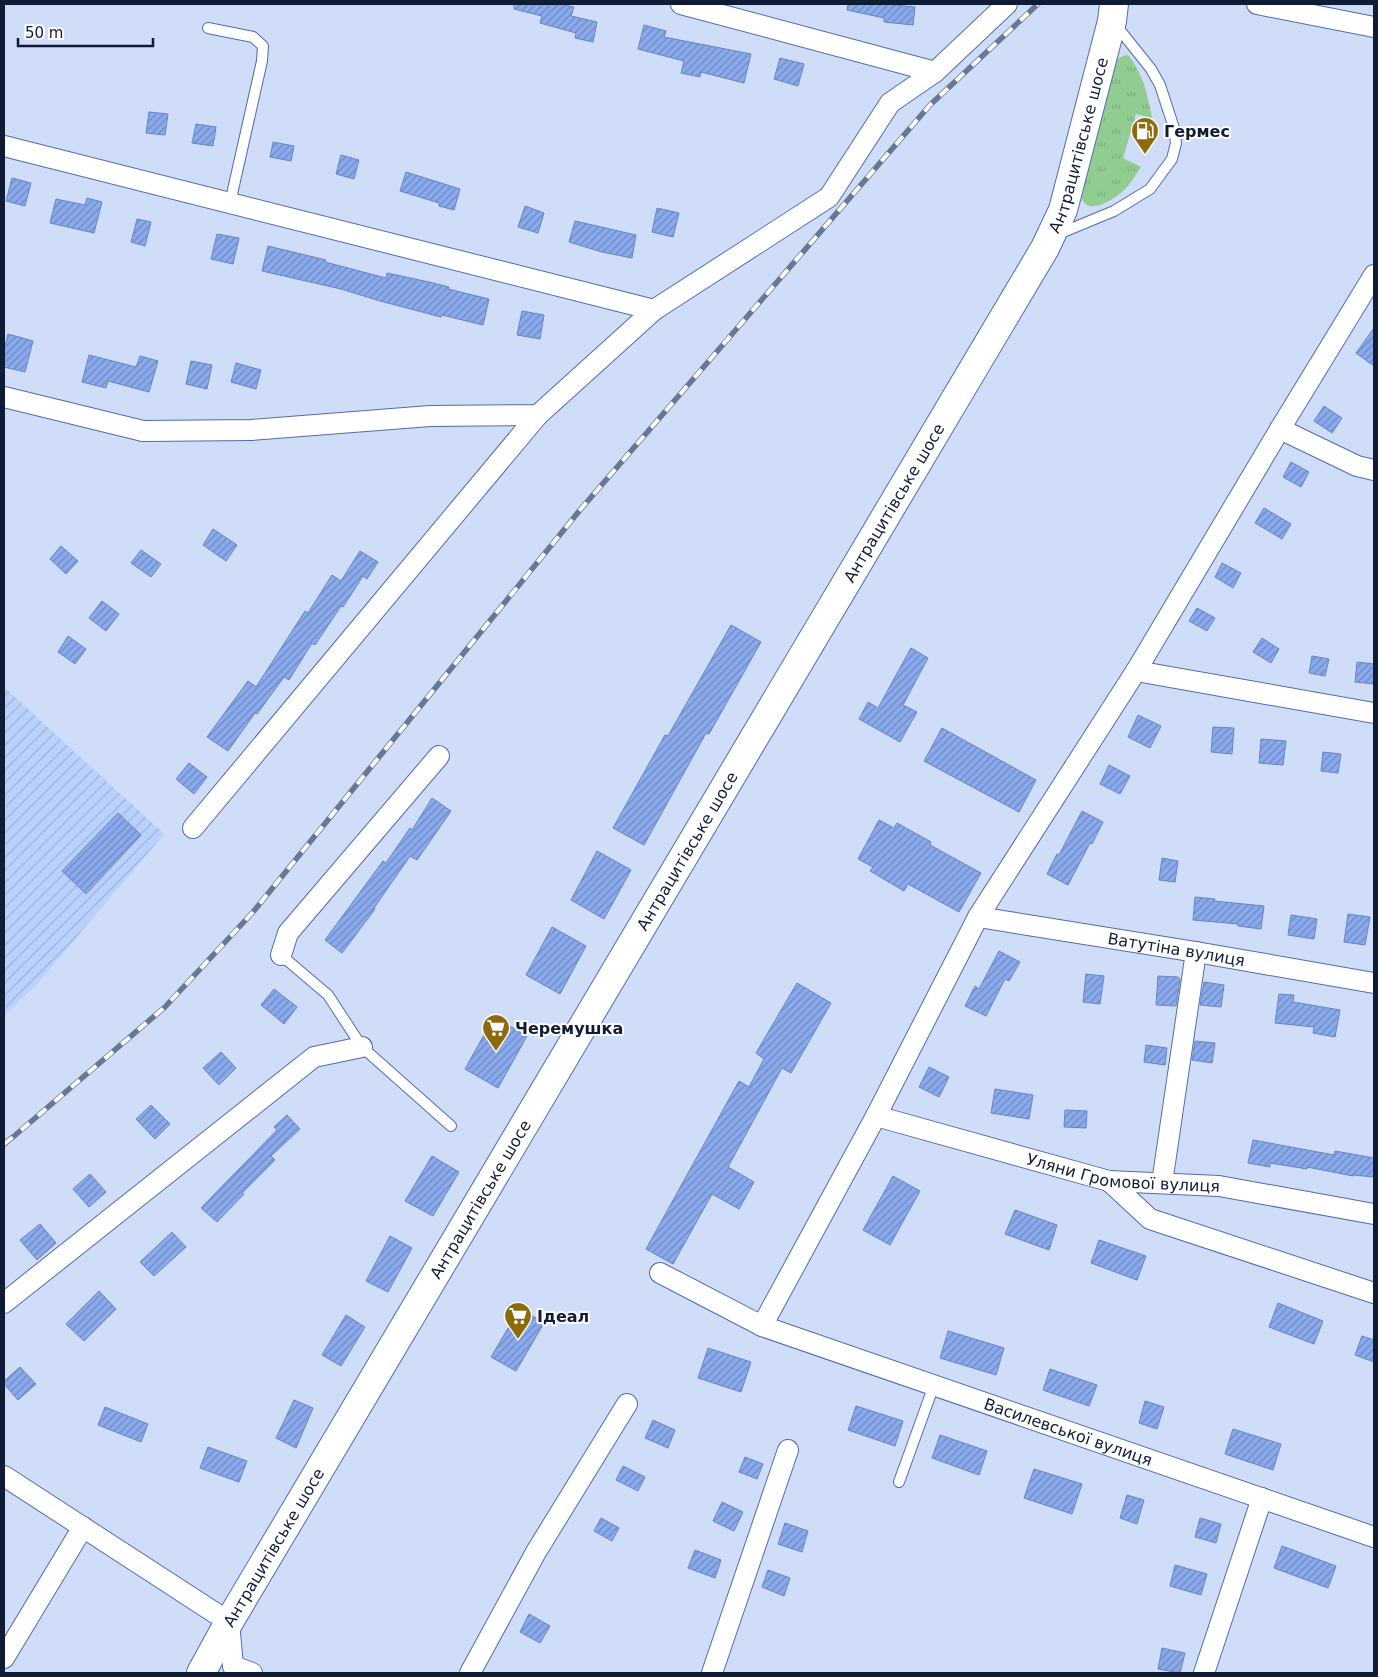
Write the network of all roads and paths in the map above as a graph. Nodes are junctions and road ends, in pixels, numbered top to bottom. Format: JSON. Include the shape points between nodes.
{"nodes":[{"id":1,"x":681,"y":4,"type":"edge"},
{"id":2,"x":1007,"y":4,"type":"edge"},
{"id":3,"x":1258,"y":4,"type":"edge"},
{"id":4,"x":1113,"y":12,"type":"edge"},
{"id":5,"x":1374,"y":27,"type":"edge"},
{"id":6,"x":208,"y":28,"type":"dead end"},
{"id":7,"x":935,"y":72,"type":"junction"},
{"id":8,"x":4,"y":146,"type":"edge"},
{"id":9,"x":230,"y":203,"type":"junction"},
{"id":10,"x":1050,"y":237,"type":"junction"},
{"id":11,"x":1374,"y":275,"type":"edge"},
{"id":12,"x":654,"y":310,"type":"junction"},
{"id":13,"x":4,"y":397,"type":"edge"},
{"id":14,"x":538,"y":415,"type":"junction"},
{"id":15,"x":1280,"y":429,"type":"junction"},
{"id":16,"x":1374,"y":470,"type":"edge"},
{"id":17,"x":1136,"y":671,"type":"junction"},
{"id":18,"x":1374,"y":713,"type":"edge"},
{"id":19,"x":439,"y":756,"type":"dead end"},
{"id":20,"x":194,"y":828,"type":"dead end"},
{"id":21,"x":978,"y":917,"type":"junction"},
{"id":22,"x":1196,"y":952,"type":"junction"},
{"id":23,"x":281,"y":955,"type":"joint"},
{"id":24,"x":1374,"y":983,"type":"edge"},
{"id":25,"x":362,"y":1047,"type":"junction"},
{"id":26,"x":876,"y":1116,"type":"junction"},
{"id":27,"x":451,"y":1126,"type":"dead end"},
{"id":28,"x":1109,"y":1181,"type":"junction"},
{"id":29,"x":1162,"y":1184,"type":"junction"},
{"id":30,"x":1374,"y":1214,"type":"edge"},
{"id":31,"x":660,"y":1273,"type":"dead end"},
{"id":32,"x":1374,"y":1293,"type":"edge"},
{"id":33,"x":4,"y":1303,"type":"edge"},
{"id":34,"x":762,"y":1326,"type":"junction"},
{"id":35,"x":934,"y":1385,"type":"junction"},
{"id":36,"x":627,"y":1404,"type":"dead end"},
{"id":37,"x":788,"y":1450,"type":"dead end"},
{"id":38,"x":4,"y":1476,"type":"edge"},
{"id":39,"x":898,"y":1482,"type":"dead end"},
{"id":40,"x":1262,"y":1498,"type":"junction"},
{"id":41,"x":83,"y":1527,"type":"junction"},
{"id":42,"x":1374,"y":1537,"type":"edge"},
{"id":43,"x":229,"y":1622,"type":"junction"},
{"id":44,"x":4,"y":1658,"type":"edge"},
{"id":45,"x":201,"y":1673,"type":"edge"},
{"id":46,"x":252,"y":1673,"type":"edge"},
{"id":47,"x":470,"y":1673,"type":"edge"},
{"id":48,"x":712,"y":1673,"type":"edge"},
{"id":49,"x":1204,"y":1673,"type":"edge"}],
"edges":[{"from":1,"to":7,"type":"street"},
{"from":2,"to":7,"type":"street"},
{"from":3,"to":5,"type":"street"},
{"from":4,"to":10,"type":"main road","name":"Антрацитівське шосе","via":[[1063,210]]},
{"from":4,"to":10,"type":"lane","via":[[1160,85],[1174,128],[1176,143],[1172,159],[1150,189],[1114,212]]},
{"from":6,"to":9,"type":"lane","via":[[253,37],[262,46],[262,61]]},
{"from":7,"to":12,"type":"street","via":[[890,102],[829,197]]},
{"from":8,"to":9,"type":"street"},
{"from":9,"to":12,"type":"street"},
{"from":10,"to":43,"type":"main road","name":"Антрацитівське шосе"},
{"from":11,"to":15,"type":"street"},
{"from":12,"to":14,"type":"street"},
{"from":13,"to":14,"type":"street","via":[[143,431],[251,430],[430,416]]},
{"from":14,"to":20,"type":"street"},
{"from":15,"to":16,"type":"street","via":[[1357,466]]},
{"from":15,"to":17,"type":"street"},
{"from":17,"to":18,"type":"street"},
{"from":17,"to":21,"type":"street"},
{"from":19,"to":23,"type":"street","via":[[288,933]]},
{"from":21,"to":22,"type":"street","name":"Ватутіна вулиця"},
{"from":21,"to":26,"type":"street"},
{"from":22,"to":24,"type":"street","name":"Ватутіна вулиця"},
{"from":22,"to":29,"type":"street"},
{"from":23,"to":25,"type":"lane","via":[[328,995]]},
{"from":25,"to":27,"type":"lane"},
{"from":25,"to":33,"type":"street","via":[[314,1057]]},
{"from":26,"to":28,"type":"street","name":"Уляни Громової вулиця"},
{"from":26,"to":34,"type":"street"},
{"from":28,"to":29,"type":"street","name":"Уляни Громової вулиця"},
{"from":28,"to":32,"type":"street","via":[[1150,1219]]},
{"from":29,"to":30,"type":"street","name":"Уляни Громової вулиця","via":[[1219,1186]]},
{"from":31,"to":34,"type":"street","name":"Василевської вулиця"},
{"from":34,"to":35,"type":"street","name":"Василевської вулиця"},
{"from":35,"to":39,"type":"lane"},
{"from":35,"to":40,"type":"street","name":"Василевської вулиця"},
{"from":36,"to":47,"type":"street","via":[[536,1552]]},
{"from":37,"to":48,"type":"street"},
{"from":38,"to":41,"type":"street"},
{"from":40,"to":42,"type":"street","name":"Василевської вулиця"},
{"from":40,"to":49,"type":"street"},
{"from":41,"to":43,"type":"street"},
{"from":41,"to":44,"type":"street"},
{"from":43,"to":45,"type":"main road","name":"Антрацитівське шосе"},
{"from":43,"to":46,"type":"street","via":[[232,1666]]}]}
